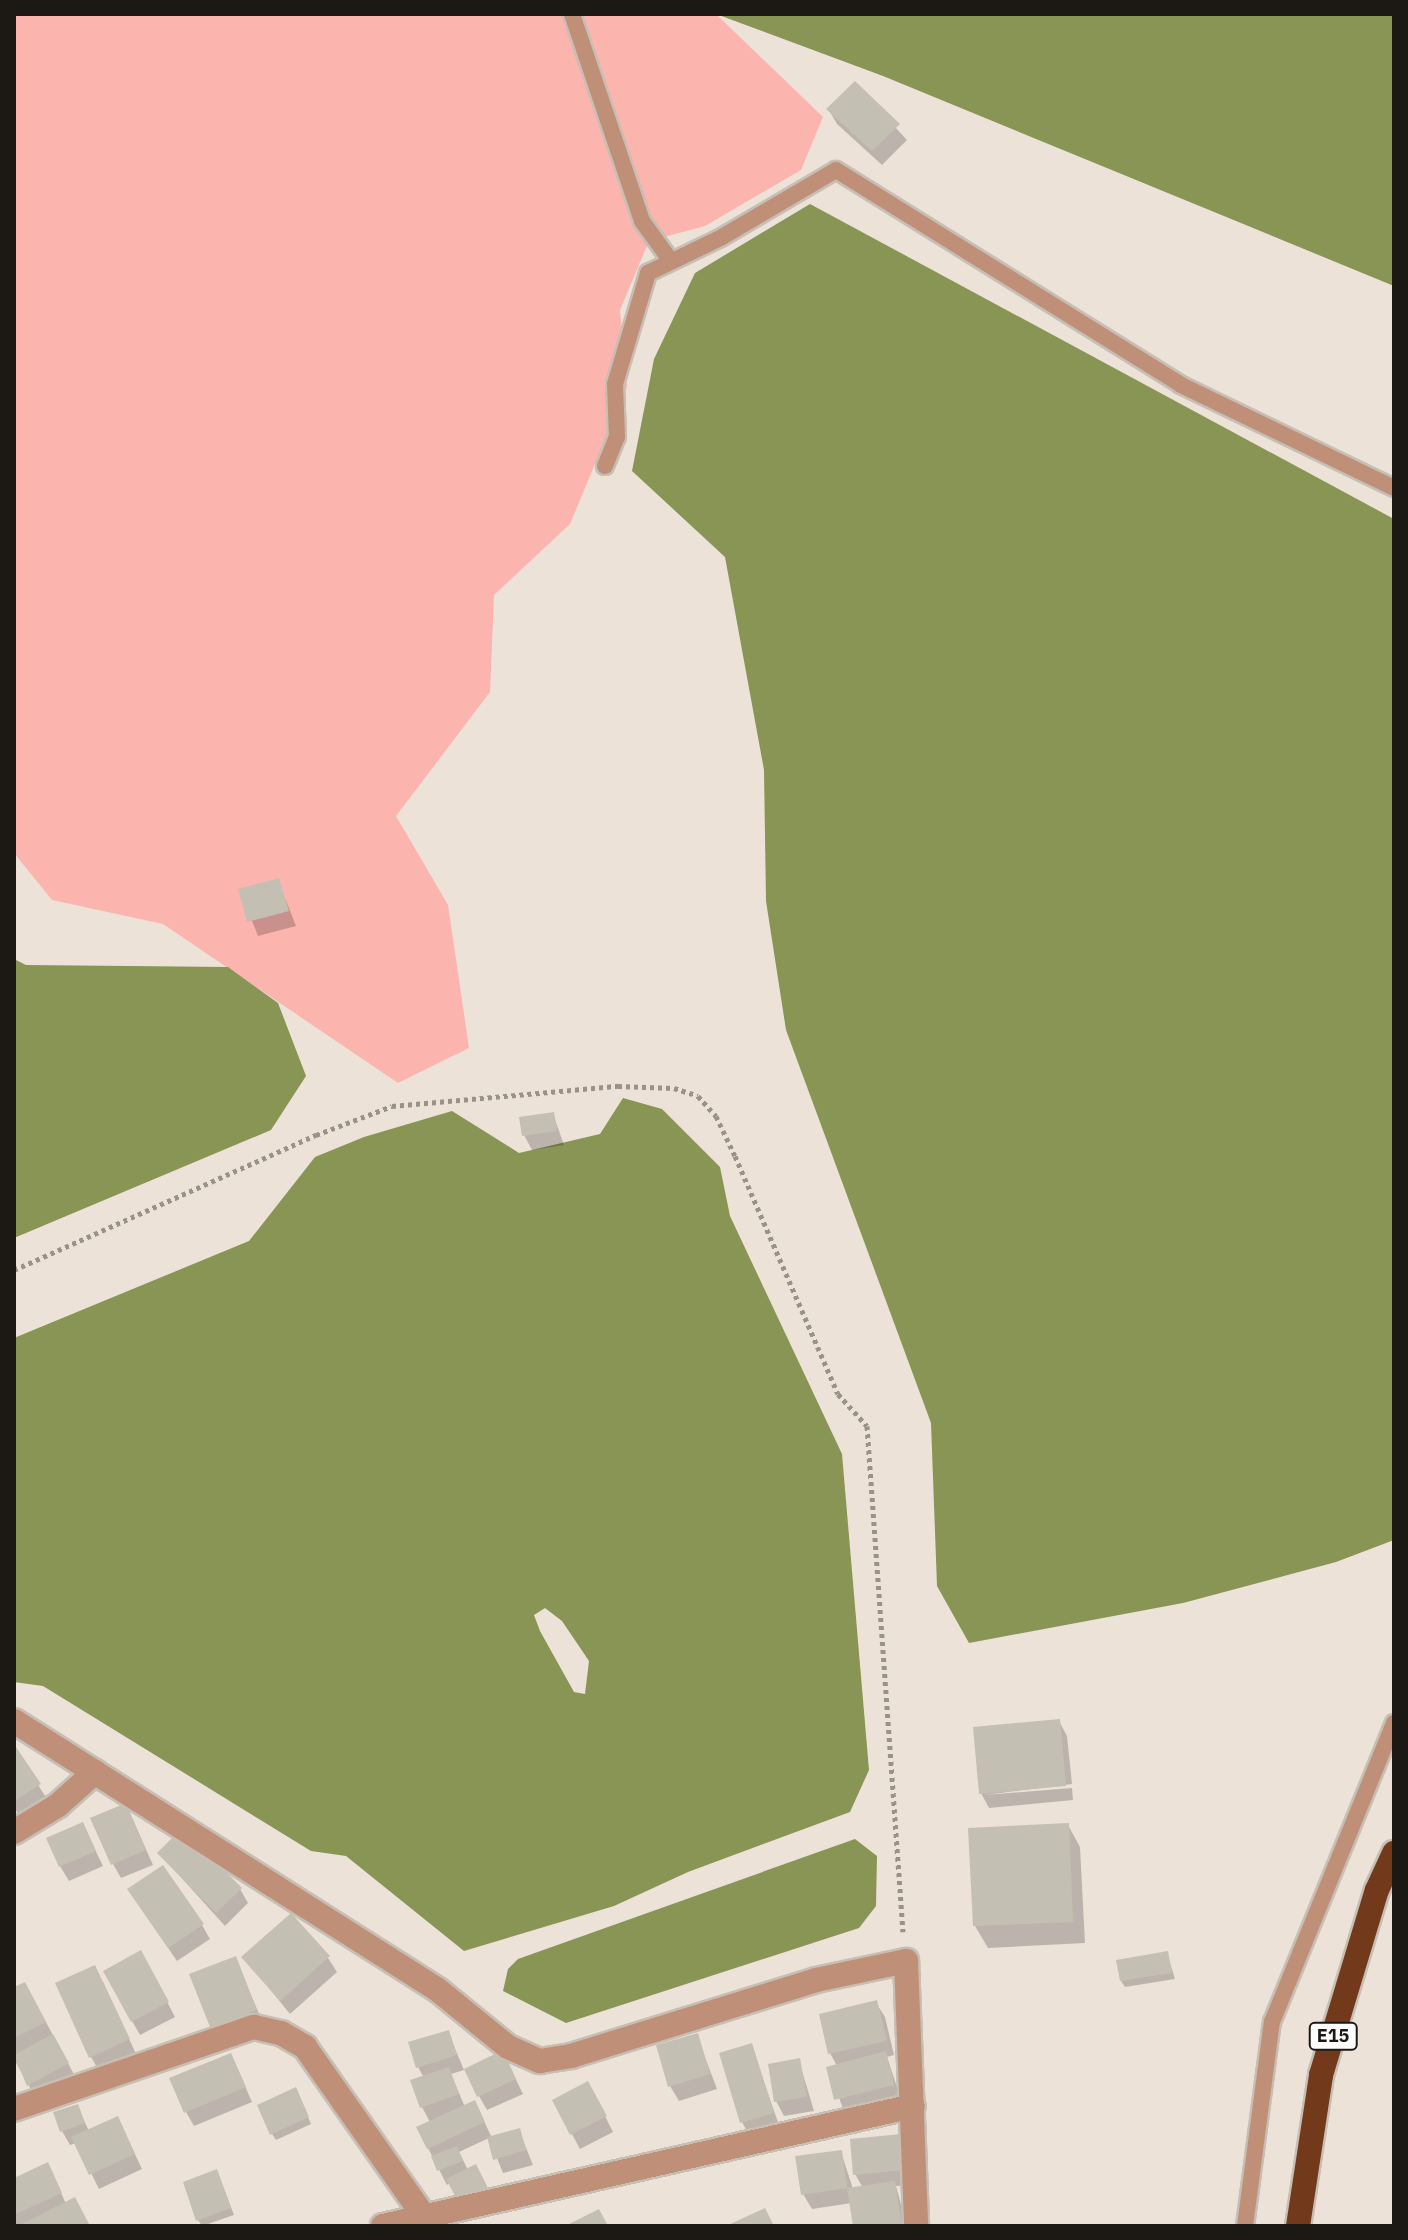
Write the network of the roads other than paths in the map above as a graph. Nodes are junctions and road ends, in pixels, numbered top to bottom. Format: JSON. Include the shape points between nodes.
{"nodes":[{"id":1,"x":572,"y":14,"type":"edge"},
{"id":2,"x":671,"y":261,"type":"junction"},
{"id":3,"x":605,"y":466,"type":"dead end"},
{"id":4,"x":1394,"y":488,"type":"edge"},
{"id":5,"x":14,"y":1721,"type":"edge"},
{"id":6,"x":1394,"y":1723,"type":"edge"},
{"id":7,"x":95,"y":1772,"type":"junction"},
{"id":8,"x":14,"y":1832,"type":"edge"},
{"id":9,"x":1394,"y":1853,"type":"edge"},
{"id":10,"x":913,"y":2106,"type":"junction"},
{"id":11,"x":14,"y":2109,"type":"edge"},
{"id":12,"x":428,"y":2221,"type":"edge"},
{"id":13,"x":383,"y":2226,"type":"edge"},
{"id":14,"x":916,"y":2226,"type":"edge"},
{"id":15,"x":1245,"y":2226,"type":"edge"},
{"id":16,"x":1298,"y":2226,"type":"edge"}],
"edges":[{"from":1,"to":2,"type":"lane","via":[[642,221]]},
{"from":2,"to":3,"type":"lane","via":[[648,273],[628,327],[615,384],[617,437]]},
{"from":2,"to":4,"type":"lane","via":[[836,170],[1181,385]]},
{"from":5,"to":7,"type":"street"},
{"from":6,"to":15,"type":"lane","via":[[1272,2022]]},
{"from":7,"to":8,"type":"street","via":[[57,1806]]},
{"from":7,"to":10,"type":"street","via":[[438,1990],[508,2047],[540,2061],[816,1980],[906,1961]]},
{"from":9,"to":16,"type":"highway","number":"E15","via":[[1377,1890],[1321,2075]]},
{"from":10,"to":12,"type":"street"},
{"from":10,"to":14,"type":"street"},
{"from":11,"to":12,"type":"street","via":[[254,2027],[281,2033],[305,2047]]},
{"from":12,"to":13,"type":"street"}]}
